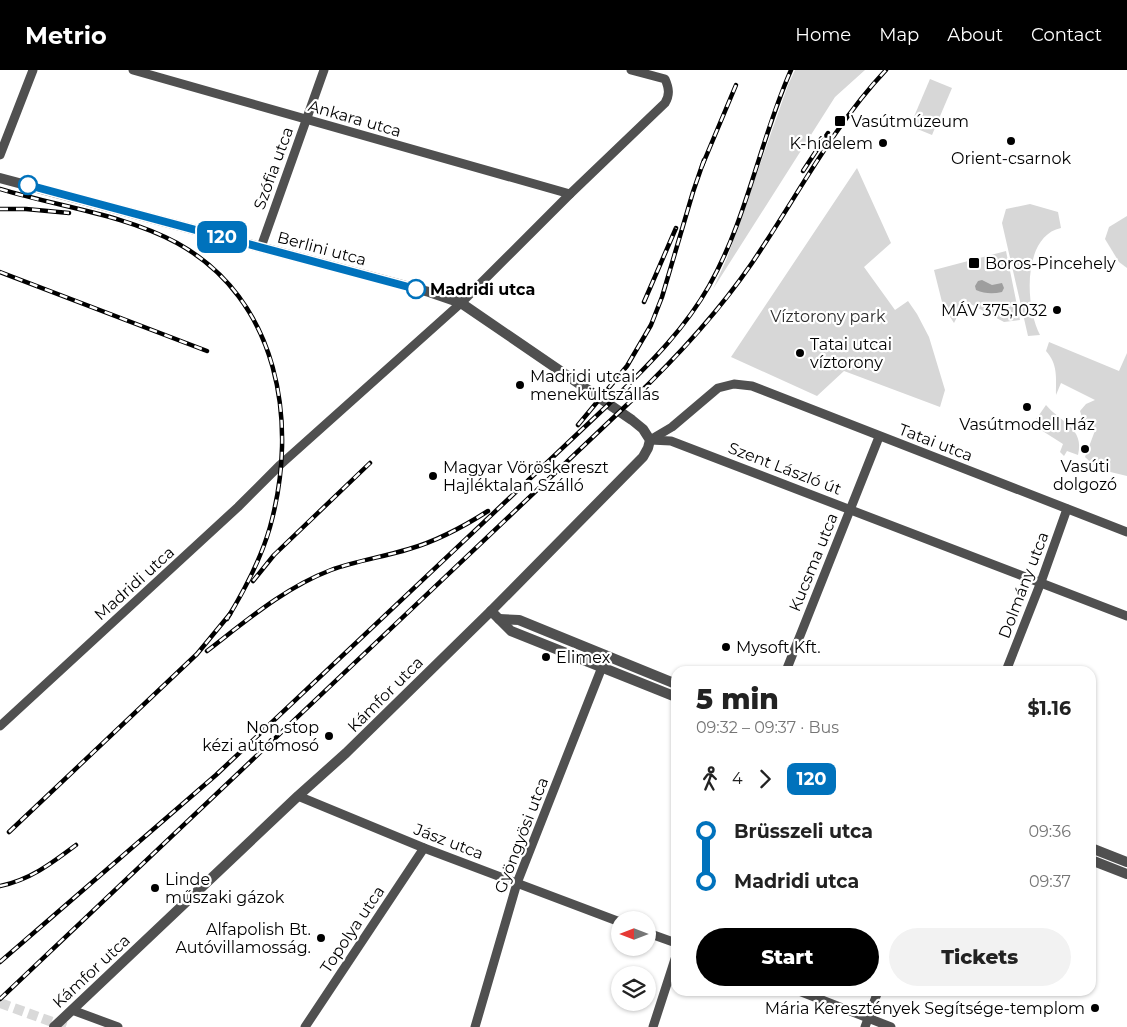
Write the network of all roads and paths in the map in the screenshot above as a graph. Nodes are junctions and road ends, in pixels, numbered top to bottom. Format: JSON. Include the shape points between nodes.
{"nodes":[{"id":1,"x":33,"y":70,"type":"edge"},
{"id":2,"x":133,"y":70,"type":"edge"},
{"id":3,"x":324,"y":70,"type":"edge"},
{"id":4,"x":631,"y":70,"type":"edge"},
{"id":5,"x":306,"y":119,"type":"junction"},
{"id":6,"x":0,"y":155,"type":"edge"},
{"id":7,"x":0,"y":178,"type":"edge"},
{"id":8,"x":570,"y":194,"type":"junction"},
{"id":9,"x":261,"y":247,"type":"junction"},
{"id":10,"x":461,"y":303,"type":"junction"},
{"id":11,"x":879,"y":436,"type":"junction"},
{"id":12,"x":650,"y":440,"type":"junction"},
{"id":13,"x":851,"y":509,"type":"junction"},
{"id":14,"x":1067,"y":509,"type":"junction"},
{"id":15,"x":1127,"y":532,"type":"edge"},
{"id":16,"x":1041,"y":582,"type":"junction"},
{"id":17,"x":490,"y":611,"type":"junction"},
{"id":18,"x":1127,"y":616,"type":"edge"},
{"id":19,"x":499,"y":619,"type":"junction"},
{"id":20,"x":606,"y":657,"type":"junction"},
{"id":21,"x":788,"y":666,"type":"edge"},
{"id":22,"x":1008,"y":666,"type":"edge"},
{"id":23,"x":602,"y":667,"type":"junction"},
{"id":24,"x":671,"y":682,"type":"edge"},
{"id":25,"x":671,"y":694,"type":"edge"},
{"id":26,"x":0,"y":726,"type":"edge"},
{"id":27,"x":298,"y":796,"type":"junction"},
{"id":28,"x":424,"y":848,"type":"junction"},
{"id":29,"x":1096,"y":850,"type":"edge"},
{"id":30,"x":1096,"y":862,"type":"edge"},
{"id":31,"x":1127,"y":862,"type":"edge"},
{"id":32,"x":1127,"y":874,"type":"edge"},
{"id":33,"x":517,"y":883,"type":"junction"},
{"id":34,"x":611,"y":919,"type":"edge"},
{"id":35,"x":656,"y":935,"type":"edge"},
{"id":36,"x":671,"y":941,"type":"edge"},
{"id":37,"x":671,"y":972,"type":"edge"},
{"id":38,"x":809,"y":996,"type":"edge"},
{"id":39,"x":876,"y":996,"type":"edge"},
{"id":40,"x":72,"y":1010,"type":"junction"},
{"id":41,"x":866,"y":1023,"type":"edge"},
{"id":42,"x":54,"y":1027,"type":"edge"},
{"id":43,"x":118,"y":1027,"type":"edge"},
{"id":44,"x":305,"y":1027,"type":"edge"},
{"id":45,"x":475,"y":1027,"type":"edge"},
{"id":46,"x":654,"y":1027,"type":"edge"},
{"id":47,"x":891,"y":1027,"type":"edge"}],
"edges":[{"from":1,"to":6,"type":"street"},
{"from":2,"to":5,"type":"street","name":"Ankara utca"},
{"from":3,"to":5,"type":"street","name":"Szófia utca"},
{"from":4,"to":8,"type":"street","name":"Madridi utca","via":[[665,80],[669,96]]},
{"from":5,"to":8,"type":"street","name":"Ankara utca"},
{"from":5,"to":9,"type":"street","name":"Szófia utca"},
{"from":7,"to":9,"type":"street","name":"Berlini utca"},
{"from":8,"to":10,"type":"street","name":"Madridi utca"},
{"from":9,"to":10,"type":"street","name":"Berlini utca"},
{"from":10,"to":12,"type":"street","via":[[632,420]]},
{"from":10,"to":26,"type":"street","name":"Madridi utca","via":[[280,465]]},
{"from":11,"to":12,"type":"street","name":"Tatai utca","via":[[752,386],[734,384],[718,388],[672,427]]},
{"from":11,"to":13,"type":"street","name":"Kucsma utca"},
{"from":11,"to":14,"type":"street","name":"Tatai utca"},
{"from":12,"to":13,"type":"street","name":"Szent László út","via":[[671,441]]},
{"from":12,"to":17,"type":"street","name":"Kámfor utca","via":[[643,457]]},
{"from":13,"to":16,"type":"street","name":"Szent László út"},
{"from":13,"to":21,"type":"street","name":"Kucsma utca"},
{"from":14,"to":15,"type":"street","name":"Tatai utca"},
{"from":14,"to":16,"type":"street","name":"Dolmány utca"},
{"from":16,"to":18,"type":"street","name":"Szent László út"},
{"from":16,"to":22,"type":"street","name":"Dolmány utca"},
{"from":17,"to":19,"type":"street"},
{"from":17,"to":27,"type":"street","name":"Kámfor utca","via":[[346,754]]},
{"from":19,"to":20,"type":"street","via":[[519,620]]},
{"from":19,"to":23,"type":"street","via":[[511,631]]},
{"from":20,"to":23,"type":"street","name":"Gyöngyösi utca"},
{"from":20,"to":24,"type":"street"},
{"from":23,"to":25,"type":"street"},
{"from":23,"to":33,"type":"street","name":"Gyöngyösi utca"},
{"from":27,"to":28,"type":"street","name":"Jász utca"},
{"from":27,"to":40,"type":"street","name":"Kámfor utca"},
{"from":28,"to":33,"type":"street","name":"Jász utca"},
{"from":28,"to":44,"type":"street","name":"Topolya utca"},
{"from":29,"to":31,"type":"street"},
{"from":30,"to":32,"type":"street"},
{"from":33,"to":34,"type":"street","name":"Jász utca"},
{"from":33,"to":45,"type":"street","name":"Gyöngyösi utca"},
{"from":35,"to":36,"type":"street"},
{"from":37,"to":46,"type":"street"},
{"from":38,"to":41,"type":"street"},
{"from":39,"to":41,"type":"street"},
{"from":40,"to":42,"type":"street","name":"Kámfor utca"},
{"from":40,"to":43,"type":"street"},
{"from":41,"to":47,"type":"street"}]}
